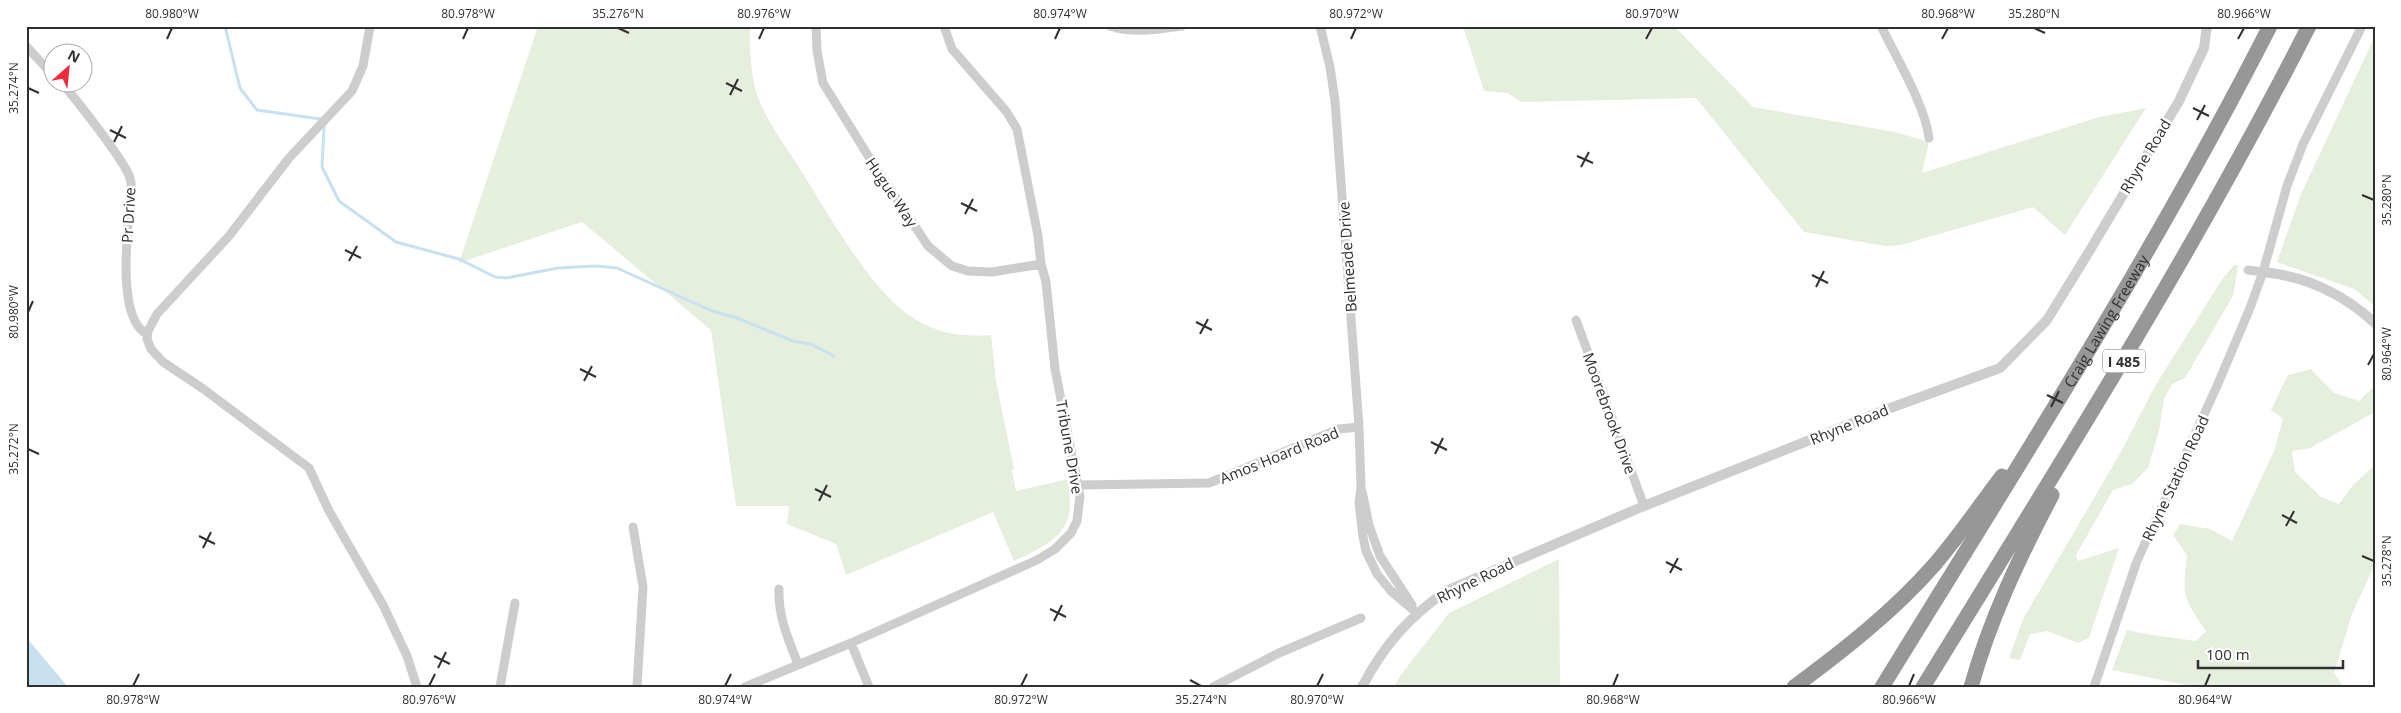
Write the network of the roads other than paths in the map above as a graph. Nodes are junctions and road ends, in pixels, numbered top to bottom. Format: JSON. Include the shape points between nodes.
{"nodes":[{"id":1,"x":370,"y":26,"type":"edge"},
{"id":2,"x":816,"y":26,"type":"edge"},
{"id":3,"x":944,"y":26,"type":"edge"},
{"id":4,"x":1110,"y":26,"type":"edge"},
{"id":5,"x":1182,"y":26,"type":"edge"},
{"id":6,"x":1320,"y":26,"type":"edge"},
{"id":7,"x":1881,"y":26,"type":"edge"},
{"id":8,"x":2208,"y":26,"type":"edge"},
{"id":9,"x":2270,"y":26,"type":"edge"},
{"id":10,"x":2309,"y":26,"type":"edge"},
{"id":11,"x":2362,"y":26,"type":"edge"},
{"id":12,"x":26,"y":46,"type":"edge"},
{"id":13,"x":42,"y":63,"type":"edge"},
{"id":14,"x":68,"y":92,"type":"edge"},
{"id":15,"x":1929,"y":138,"type":"dead end"},
{"id":16,"x":1041,"y":264,"type":"junction"},
{"id":17,"x":2248,"y":270,"type":"dead end"},
{"id":18,"x":2263,"y":272,"type":"junction"},
{"id":19,"x":1576,"y":320,"type":"dead end"},
{"id":20,"x":2375,"y":323,"type":"edge"},
{"id":21,"x":147,"y":334,"type":"junction"},
{"id":22,"x":2112,"y":381,"type":"junction"},
{"id":23,"x":2063,"y":394,"type":"junction"},
{"id":24,"x":1359,"y":427,"type":"junction"},
{"id":25,"x":1079,"y":485,"type":"junction"},
{"id":26,"x":1644,"y":506,"type":"junction"},
{"id":27,"x":633,"y":527,"type":"dead end"},
{"id":28,"x":779,"y":588,"type":"dead end"},
{"id":29,"x":515,"y":603,"type":"dead end"},
{"id":30,"x":1417,"y":613,"type":"junction"},
{"id":31,"x":1361,"y":618,"type":"dead end"},
{"id":32,"x":851,"y":643,"type":"junction"},
{"id":33,"x":798,"y":664,"type":"junction"},
{"id":34,"x":416,"y":687,"type":"edge"},
{"id":35,"x":500,"y":687,"type":"edge"},
{"id":36,"x":636,"y":687,"type":"edge"},
{"id":37,"x":745,"y":687,"type":"edge"},
{"id":38,"x":869,"y":687,"type":"edge"},
{"id":39,"x":1213,"y":687,"type":"edge"},
{"id":40,"x":1362,"y":687,"type":"edge"},
{"id":41,"x":1794,"y":687,"type":"edge"},
{"id":42,"x":1882,"y":687,"type":"edge"},
{"id":43,"x":1923,"y":687,"type":"edge"},
{"id":44,"x":1971,"y":687,"type":"edge"},
{"id":45,"x":2094,"y":687,"type":"edge"}],
"edges":[{"from":1,"to":21,"type":"street","via":[[363,66],[352,91],[289,158],[229,236],[157,314]]},
{"from":2,"to":16,"type":"street","name":"Hugue Way","via":[[823,82],[928,246],[946,262],[968,271],[992,272]]},
{"from":3,"to":16,"type":"street","name":"Tribune Drive","via":[[952,49],[1006,111],[1017,129]]},
{"from":4,"to":5,"type":"street","via":[[1143,31]]},
{"from":6,"to":24,"type":"street","name":"Belmeade Drive","via":[[1334,101]]},
{"from":7,"to":15,"type":"street","via":[[1919,107]]},
{"from":8,"to":26,"type":"street","name":"Rhyne Road","via":[[2204,48],[2179,101],[2087,255],[2047,320],[2000,368]]},
{"from":9,"to":23,"type":"highway","name":"Craig Lawing Freeway","number":"I 485","via":[[2176,204]]},
{"from":10,"to":22,"type":"highway","number":"I 485","via":[[2238,163]]},
{"from":11,"to":18,"type":"street","name":"Rhyne Station Road","via":[[2303,144],[2286,186]]},
{"from":12,"to":13,"type":"street"},
{"from":14,"to":21,"type":"street","name":"Pr Drive","via":[[130,178],[128,290],[132,317],[139,330]]},
{"from":16,"to":25,"type":"street","name":"Tribune Drive","via":[[1046,282],[1055,369]]},
{"from":17,"to":18,"type":"street"},
{"from":18,"to":20,"type":"street","via":[[2320,286],[2344,299]]},
{"from":18,"to":45,"type":"street","name":"Rhyne Station Road","via":[[2217,386],[2137,561]]},
{"from":19,"to":26,"type":"street","name":"Moorebrook Drive"},
{"from":21,"to":34,"type":"street","name":"Pr Drive","via":[[151,349],[162,362],[309,468],[407,656]]},
{"from":22,"to":43,"type":"highway","number":"I 485"},
{"from":22,"to":44,"type":"highway","via":[[2014,569],[1991,621]]},
{"from":23,"to":41,"type":"highway","via":[[1935,564],[1866,631]]},
{"from":23,"to":42,"type":"highway","name":"Craig Lawing Freeway","number":"I 485"},
{"from":24,"to":25,"type":"street","name":"Amos Hoard Road","via":[[1340,429],[1208,483]]},
{"from":24,"to":30,"type":"street","name":"Belmeade Drive","via":[[1359,502],[1369,558],[1391,591]]},
{"from":25,"to":32,"type":"street","name":"Tribune Drive","via":[[1077,521],[1064,542],[1049,554]]},
{"from":26,"to":30,"type":"street","name":"Rhyne Road","via":[[1446,591]]},
{"from":27,"to":36,"type":"street","via":[[643,587]]},
{"from":28,"to":33,"type":"street","via":[[783,625]]},
{"from":29,"to":35,"type":"street"},
{"from":30,"to":40,"type":"street","name":"Rhyne Road","via":[[1395,634]]},
{"from":31,"to":39,"type":"street","via":[[1279,653]]},
{"from":32,"to":33,"type":"street","name":"Tribune Drive"},
{"from":32,"to":38,"type":"street"},
{"from":33,"to":37,"type":"street","name":"Tribune Drive"}]}
